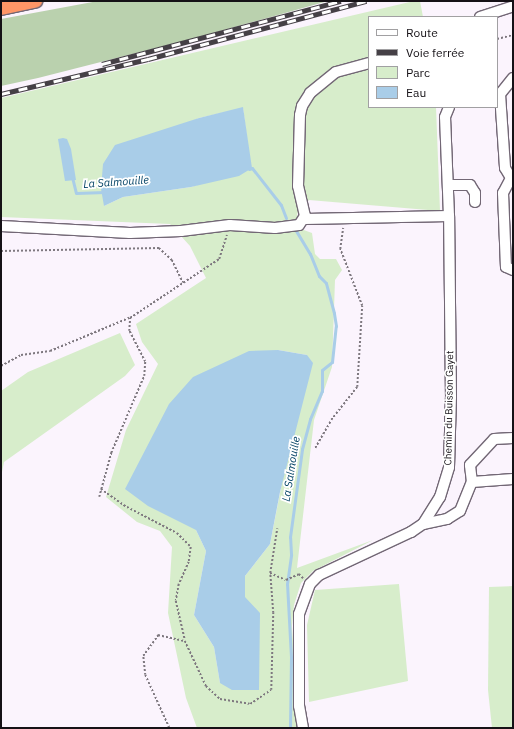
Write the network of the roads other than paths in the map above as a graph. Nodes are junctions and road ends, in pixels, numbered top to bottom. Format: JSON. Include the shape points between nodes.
{"nodes":[{"id":1,"x":36,"y":1,"type":"edge"},
{"id":2,"x":513,"y":6,"type":"edge"},
{"id":3,"x":1,"y":8,"type":"edge"},
{"id":4,"x":483,"y":16,"type":"edge"},
{"id":5,"x":368,"y":63,"type":"edge"},
{"id":6,"x":513,"y":78,"type":"edge"},
{"id":7,"x":449,"y":108,"type":"edge"},
{"id":8,"x":512,"y":178,"type":"edge"},
{"id":9,"x":448,"y":185,"type":"junction"},
{"id":10,"x":475,"y":202,"type":"dead end"},
{"id":11,"x":449,"y":216,"type":"junction"},
{"id":12,"x":304,"y":219,"type":"junction"},
{"id":13,"x":1,"y":226,"type":"edge"},
{"id":14,"x":513,"y":270,"type":"edge"},
{"id":15,"x":513,"y":438,"type":"edge"},
{"id":16,"x":513,"y":479,"type":"edge"},
{"id":17,"x":472,"y":482,"type":"junction"},
{"id":18,"x":423,"y":524,"type":"junction"},
{"id":19,"x":303,"y":728,"type":"edge"}],
"edges":[{"from":1,"to":3,"type":"highway"},
{"from":2,"to":4,"type":"street"},
{"from":5,"to":12,"type":"street","via":[[336,72],[310,93],[302,106],[298,186],[305,213]]},
{"from":6,"to":8,"type":"street","via":[[500,94],[506,168]]},
{"from":7,"to":9,"type":"street","name":"Chemin du Buisson Gayet","via":[[445,117]]},
{"from":8,"to":14,"type":"street","via":[[503,193],[506,267]]},
{"from":9,"to":10,"type":"street","via":[[470,185],[475,193]]},
{"from":9,"to":11,"type":"street","name":"Chemin du Buisson Gayet"},
{"from":11,"to":12,"type":"street"},
{"from":11,"to":18,"type":"street","name":"Chemin du Buisson Gayet","via":[[449,467],[440,497]]},
{"from":12,"to":13,"type":"street","via":[[299,225],[275,228],[230,226],[181,231],[130,232]]},
{"from":15,"to":17,"type":"street","via":[[494,438],[470,465]]},
{"from":16,"to":17,"type":"street"},
{"from":17,"to":18,"type":"street","via":[[460,511],[447,519]]},
{"from":18,"to":19,"type":"street","name":"Chemin du Buisson Gayet","via":[[319,575],[310,584],[299,614],[299,706]]}]}
